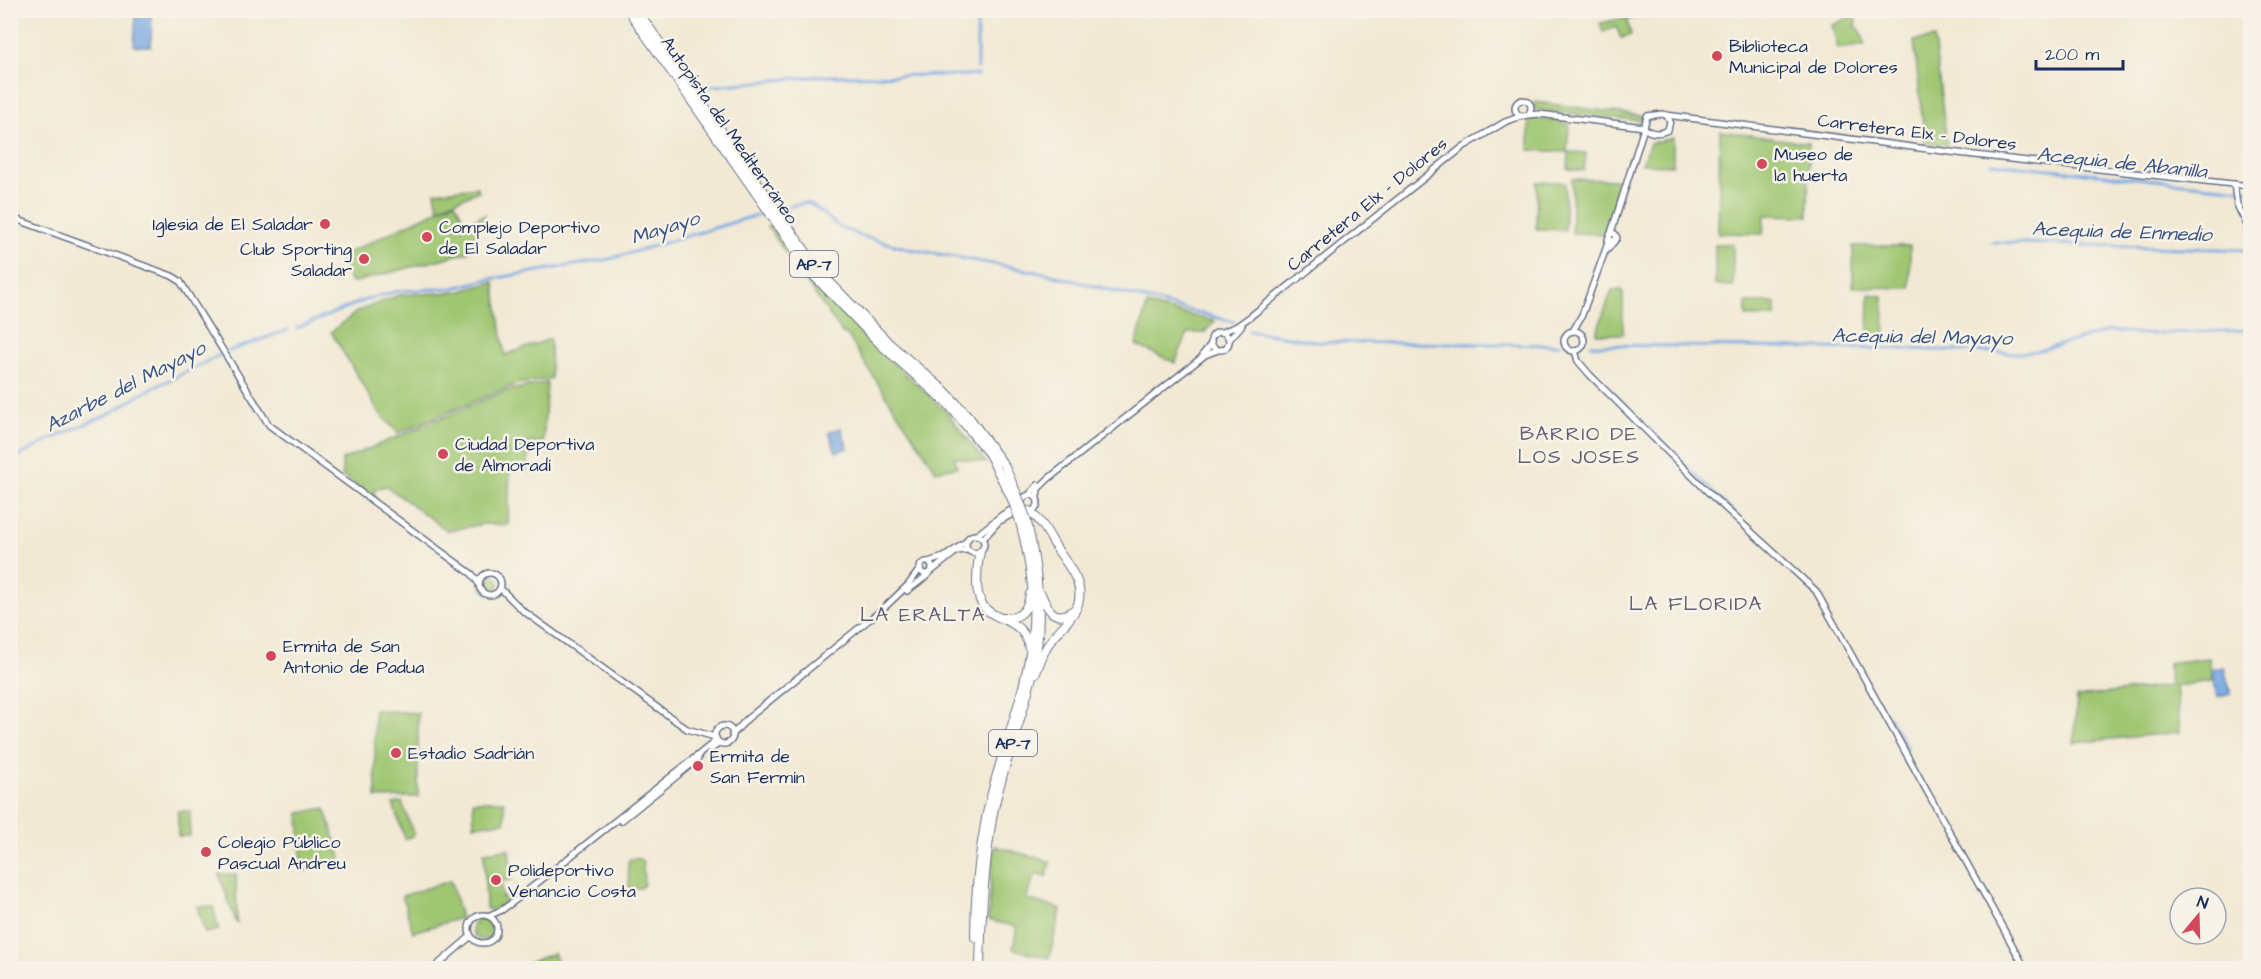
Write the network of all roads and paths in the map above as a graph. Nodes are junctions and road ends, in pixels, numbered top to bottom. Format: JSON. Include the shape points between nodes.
{"nodes":[{"id":1,"x":628,"y":10,"type":"edge"},
{"id":2,"x":636,"y":10,"type":"edge"},
{"id":3,"x":1532,"y":108,"type":"junction"},
{"id":4,"x":1515,"y":110,"type":"junction"},
{"id":5,"x":1539,"y":114,"type":"junction"},
{"id":6,"x":1528,"y":115,"type":"junction"},
{"id":7,"x":1666,"y":115,"type":"junction"},
{"id":8,"x":1521,"y":116,"type":"junction"},
{"id":9,"x":1687,"y":117,"type":"junction"},
{"id":10,"x":1505,"y":122,"type":"junction"},
{"id":11,"x":1645,"y":125,"type":"junction"},
{"id":12,"x":1670,"y":126,"type":"junction"},
{"id":13,"x":1653,"y":133,"type":"junction"},
{"id":14,"x":1640,"y":142,"type":"junction"},
{"id":15,"x":2234,"y":184,"type":"junction"},
{"id":16,"x":2250,"y":186,"type":"edge"},
{"id":17,"x":10,"y":217,"type":"edge"},
{"id":18,"x":2250,"y":231,"type":"edge"},
{"id":19,"x":1582,"y":315,"type":"junction"},
{"id":20,"x":1251,"y":316,"type":"junction"},
{"id":21,"x":1573,"y":331,"type":"junction"},
{"id":22,"x":1222,"y":332,"type":"junction"},
{"id":23,"x":1581,"y":334,"type":"junction"},
{"id":24,"x":1229,"y":340,"type":"junction"},
{"id":25,"x":1211,"y":344,"type":"junction"},
{"id":26,"x":1218,"y":350,"type":"junction"},
{"id":27,"x":1575,"y":351,"type":"junction"},
{"id":28,"x":1030,"y":494,"type":"junction"},
{"id":29,"x":1014,"y":495,"type":"junction"},
{"id":30,"x":1037,"y":497,"type":"junction"},
{"id":31,"x":1026,"y":511,"type":"junction"},
{"id":32,"x":977,"y":535,"type":"junction"},
{"id":33,"x":983,"y":539,"type":"junction"},
{"id":34,"x":966,"y":542,"type":"junction"},
{"id":35,"x":969,"y":551,"type":"junction"},
{"id":36,"x":980,"y":552,"type":"junction"},
{"id":37,"x":454,"y":561,"type":"junction"},
{"id":38,"x":928,"y":562,"type":"junction"},
{"id":39,"x":977,"y":565,"type":"junction"},
{"id":40,"x":920,"y":569,"type":"junction"},
{"id":41,"x":1031,"y":571,"type":"junction"},
{"id":42,"x":930,"y":573,"type":"junction"},
{"id":43,"x":484,"y":574,"type":"junction"},
{"id":44,"x":479,"y":584,"type":"junction"},
{"id":45,"x":500,"y":588,"type":"junction"},
{"id":46,"x":1039,"y":591,"type":"junction"},
{"id":47,"x":494,"y":594,"type":"junction"},
{"id":48,"x":886,"y":606,"type":"junction"},
{"id":49,"x":1077,"y":609,"type":"junction"},
{"id":50,"x":522,"y":610,"type":"junction"},
{"id":51,"x":1002,"y":618,"type":"junction"},
{"id":52,"x":1030,"y":653,"type":"junction"},
{"id":53,"x":1024,"y":703,"type":"junction"},
{"id":54,"x":747,"y":718,"type":"junction"},
{"id":55,"x":728,"y":728,"type":"junction"},
{"id":56,"x":732,"y":735,"type":"junction"},
{"id":57,"x":717,"y":737,"type":"junction"},
{"id":58,"x":488,"y":916,"type":"junction"},
{"id":59,"x":494,"y":920,"type":"junction"},
{"id":60,"x":472,"y":938,"type":"junction"},
{"id":61,"x":434,"y":969,"type":"edge"},
{"id":62,"x":978,"y":969,"type":"edge"},
{"id":63,"x":2025,"y":969,"type":"edge"}],
"edges":[{"from":1,"to":29,"type":"highway","name":"Autopista del Mediterráneo","number":"AP-7","via":[[813,275],[881,345],[948,404],[988,454]]},
{"from":2,"to":29,"type":"highway","name":"Autopista del Mediterráneo","number":"AP-7","via":[[820,272],[969,417],[1004,465]]},
{"from":3,"to":4,"type":"main road","via":[[1529,101],[1522,99]]},
{"from":3,"to":5,"type":"main road"},
{"from":3,"to":6,"type":"main road"},
{"from":4,"to":8,"type":"main road"},
{"from":4,"to":10,"type":"main road","name":"Carretera Elx - Dolores"},
{"from":5,"to":6,"type":"main road"},
{"from":5,"to":11,"type":"main road"},
{"from":6,"to":8,"type":"main road"},
{"from":7,"to":9,"type":"main road","name":"Carretera Elx - Dolores"},
{"from":7,"to":11,"type":"main road","via":[[1649,115]]},
{"from":7,"to":12,"type":"main road"},
{"from":8,"to":10,"type":"main road","name":"Carretera Elx - Dolores"},
{"from":9,"to":12,"type":"main road"},
{"from":9,"to":15,"type":"main road","name":"Carretera Elx - Dolores"},
{"from":10,"to":20,"type":"main road","name":"Carretera Elx - Dolores","via":[[1463,147]]},
{"from":11,"to":13,"type":"main road"},
{"from":11,"to":14,"type":"main road"},
{"from":12,"to":13,"type":"main road","via":[[1662,133]]},
{"from":13,"to":14,"type":"main road"},
{"from":14,"to":19,"type":"main road","via":[[1612,232],[1617,237],[1604,256]]},
{"from":15,"to":16,"type":"main road","name":"Carretera Elx - Dolores"},
{"from":15,"to":18,"type":"main road"},
{"from":17,"to":37,"type":"main road","via":[[180,281],[269,425]]},
{"from":19,"to":21,"type":"main road"},
{"from":19,"to":23,"type":"main road"},
{"from":20,"to":22,"type":"main road","name":"Carretera Elx - Dolores"},
{"from":20,"to":24,"type":"main road","name":"Carretera Elx - Dolores"},
{"from":21,"to":23,"type":"main road"},
{"from":21,"to":27,"type":"main road","via":[[1564,343]]},
{"from":22,"to":24,"type":"main road"},
{"from":22,"to":25,"type":"main road","via":[[1212,336]]},
{"from":23,"to":27,"type":"main road","via":[[1584,344]]},
{"from":24,"to":26,"type":"main road","via":[[1226,348]]},
{"from":25,"to":26,"type":"main road"},
{"from":25,"to":28,"type":"main road"},
{"from":26,"to":30,"type":"main road","via":[[1205,355],[1048,479],[1038,489]]},
{"from":27,"to":63,"type":"main road","via":[[1578,362],[1590,375],[1712,496],[1816,591]]},
{"from":28,"to":30,"type":"main road"},
{"from":28,"to":31,"type":"main road","via":[[1024,498]]},
{"from":29,"to":31,"type":"highway","name":"Autopista del Mediterráneo","number":"AP-7","bridge":true},
{"from":30,"to":31,"type":"main road","via":[[1039,502]]},
{"from":31,"to":32,"type":"main road","via":[[1002,514]]},
{"from":31,"to":33,"type":"main road","via":[[1011,513]]},
{"from":31,"to":41,"type":"highway","name":"Autopista del Mediterráneo","number":"AP-7"},
{"from":31,"to":46,"type":"highway","name":"Autopista del Mediterráneo","number":"AP-7"},
{"from":31,"to":49,"type":"highway","via":[[1039,520],[1077,581]]},
{"from":32,"to":33,"type":"main road"},
{"from":32,"to":34,"type":"main road","via":[[971,535]]},
{"from":33,"to":36,"type":"main road"},
{"from":34,"to":35,"type":"main road"},
{"from":34,"to":38,"type":"main road","via":[[944,557]]},
{"from":35,"to":36,"type":"main road"},
{"from":35,"to":39,"type":"highway"},
{"from":35,"to":42,"type":"main road","via":[[957,551]]},
{"from":36,"to":39,"type":"highway"},
{"from":37,"to":43,"type":"main road"},
{"from":37,"to":44,"type":"main road"},
{"from":38,"to":40,"type":"main road"},
{"from":38,"to":42,"type":"main road","via":[[933,567]]},
{"from":39,"to":51,"type":"highway","via":[[980,604]]},
{"from":40,"to":42,"type":"main road","via":[[923,574]]},
{"from":40,"to":48,"type":"main road"},
{"from":41,"to":51,"type":"highway","via":[[1025,609],[1014,618]]},
{"from":41,"to":52,"type":"highway","name":"Autopista del Mediterráneo","number":"AP-7","via":[[1034,607]]},
{"from":42,"to":48,"type":"main road"},
{"from":43,"to":44,"type":"main road"},
{"from":43,"to":45,"type":"main road","via":[[498,576]]},
{"from":44,"to":47,"type":"main road","via":[[486,595]]},
{"from":45,"to":47,"type":"main road"},
{"from":45,"to":50,"type":"main road"},
{"from":46,"to":49,"type":"highway","via":[[1053,614],[1066,615]]},
{"from":46,"to":53,"type":"highway","name":"Autopista del Mediterráneo","number":"AP-7","via":[[1036,654]]},
{"from":47,"to":50,"type":"main road"},
{"from":48,"to":54,"type":"main road"},
{"from":49,"to":53,"type":"highway","via":[[1044,651]]},
{"from":50,"to":57,"type":"main road","via":[[677,722]]},
{"from":51,"to":52,"type":"highway","via":[[1023,631]]},
{"from":52,"to":62,"type":"highway","name":"Autopista del Mediterráneo","number":"AP-7","via":[[985,824],[975,904]]},
{"from":53,"to":62,"type":"highway","name":"Autopista del Mediterráneo","number":"AP-7","via":[[992,822]]},
{"from":54,"to":55,"type":"main road"},
{"from":54,"to":56,"type":"main road"},
{"from":55,"to":56,"type":"main road"},
{"from":55,"to":57,"type":"main road","via":[[721,727]]},
{"from":56,"to":57,"type":"main road","via":[[728,743]]},
{"from":57,"to":58,"type":"main road","via":[[517,899]]},
{"from":57,"to":59,"type":"main road"},
{"from":58,"to":59,"type":"main road"},
{"from":58,"to":60,"type":"main road","via":[[479,915],[471,921]]},
{"from":59,"to":60,"type":"main road","via":[[497,929],[493,939],[483,943]]},
{"from":60,"to":61,"type":"main road"}]}
